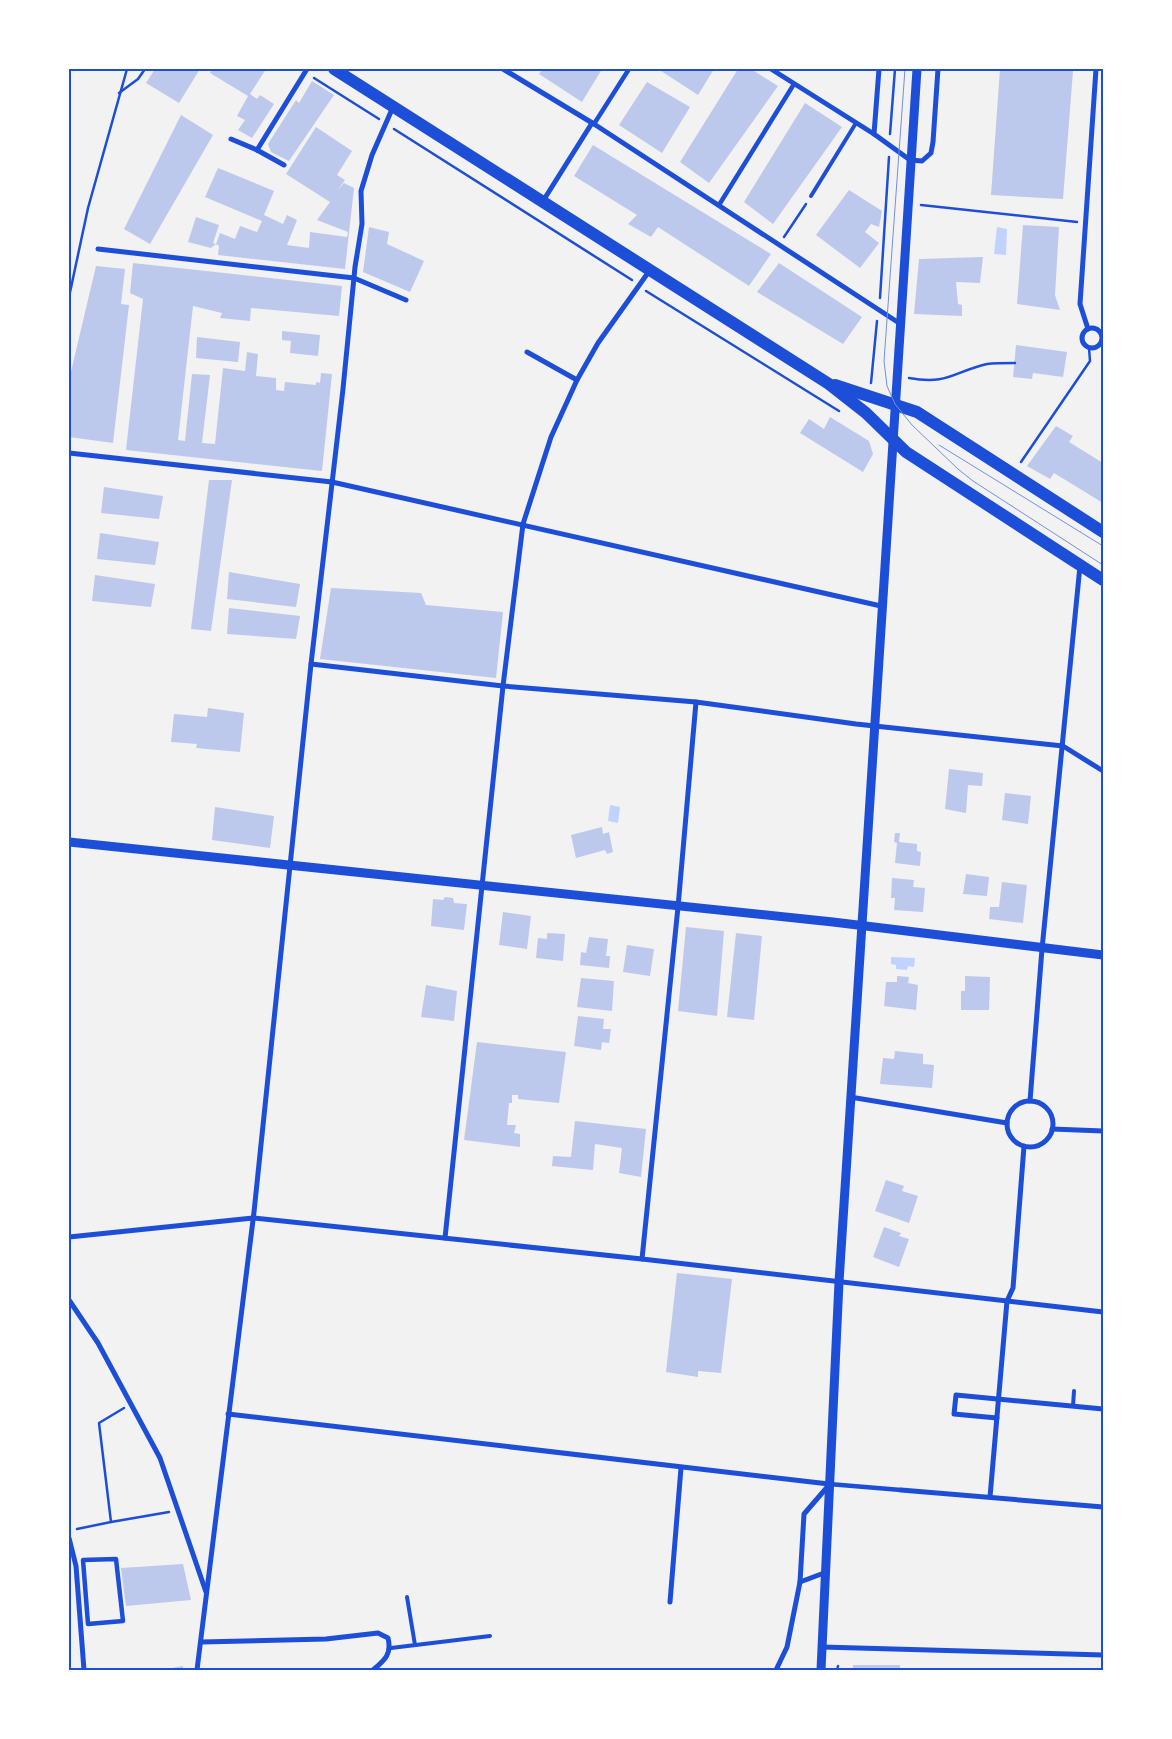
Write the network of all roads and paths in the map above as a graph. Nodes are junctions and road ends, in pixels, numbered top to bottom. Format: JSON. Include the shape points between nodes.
{"nodes":[{"id":1,"x":127,"y":69,"type":"edge"},
{"id":2,"x":145,"y":69,"type":"edge"},
{"id":3,"x":334,"y":69,"type":"edge"},
{"id":4,"x":503,"y":69,"type":"edge"},
{"id":5,"x":629,"y":69,"type":"edge"},
{"id":6,"x":771,"y":69,"type":"edge"},
{"id":7,"x":879,"y":69,"type":"edge"},
{"id":8,"x":895,"y":69,"type":"edge"},
{"id":9,"x":917,"y":69,"type":"edge"},
{"id":10,"x":938,"y":69,"type":"edge"},
{"id":11,"x":1096,"y":69,"type":"edge"},
{"id":12,"x":306,"y":71,"type":"edge"},
{"id":13,"x":794,"y":84,"type":"junction"},
{"id":14,"x":118,"y":93,"type":"junction"},
{"id":15,"x":393,"y":106,"type":"junction"},
{"id":16,"x":856,"y":123,"type":"junction"},
{"id":17,"x":387,"y":124,"type":"junction"},
{"id":18,"x":593,"y":124,"type":"junction"},
{"id":19,"x":874,"y":134,"type":"junction"},
{"id":20,"x":231,"y":139,"type":"dead end"},
{"id":21,"x":889,"y":145,"type":"junction"},
{"id":22,"x":257,"y":150,"type":"junction"},
{"id":23,"x":910,"y":160,"type":"junction"},
{"id":24,"x":284,"y":164,"type":"dead end"},
{"id":25,"x":811,"y":196,"type":"joint"},
{"id":26,"x":543,"y":201,"type":"junction"},
{"id":27,"x":907,"y":204,"type":"junction"},
{"id":28,"x":719,"y":205,"type":"junction"},
{"id":29,"x":1084,"y":223,"type":"junction"},
{"id":30,"x":779,"y":245,"type":"junction"},
{"id":31,"x":98,"y":248,"type":"dead end"},
{"id":32,"x":650,"y":270,"type":"junction"},
{"id":33,"x":354,"y":278,"type":"junction"},
{"id":34,"x":639,"y":286,"type":"junction"},
{"id":35,"x":69,"y":297,"type":"edge"},
{"id":36,"x":406,"y":300,"type":"dead end"},
{"id":37,"x":878,"y":309,"type":"junction"},
{"id":38,"x":899,"y":322,"type":"junction"},
{"id":39,"x":1088,"y":329,"type":"junction"},
{"id":40,"x":1103,"y":340,"type":"edge"},
{"id":41,"x":1089,"y":348,"type":"junction"},
{"id":42,"x":527,"y":352,"type":"dead end"},
{"id":43,"x":1015,"y":363,"type":"dead end"},
{"id":44,"x":896,"y":375,"type":"junction"},
{"id":45,"x":577,"y":380,"type":"junction"},
{"id":46,"x":830,"y":384,"type":"junction"},
{"id":47,"x":870,"y":395,"type":"junction"},
{"id":48,"x":895,"y":404,"type":"junction"},
{"id":49,"x":846,"y":415,"type":"dead end"},
{"id":50,"x":892,"y":439,"type":"junction"},
{"id":51,"x":69,"y":452,"type":"edge"},
{"id":52,"x":1013,"y":474,"type":"junction"},
{"id":53,"x":332,"y":482,"type":"junction"},
{"id":54,"x":524,"y":524,"type":"junction"},
{"id":55,"x":1103,"y":532,"type":"edge"},
{"id":56,"x":1080,"y":565,"type":"junction"},
{"id":57,"x":1103,"y":580,"type":"edge"},
{"id":58,"x":881,"y":606,"type":"junction"},
{"id":59,"x":311,"y":664,"type":"junction"},
{"id":60,"x":503,"y":686,"type":"junction"},
{"id":61,"x":696,"y":702,"type":"junction"},
{"id":62,"x":874,"y":726,"type":"junction"},
{"id":63,"x":1063,"y":746,"type":"junction"},
{"id":64,"x":1103,"y":771,"type":"edge"},
{"id":65,"x":69,"y":842,"type":"edge"},
{"id":66,"x":290,"y":865,"type":"junction"},
{"id":67,"x":482,"y":886,"type":"junction"},
{"id":68,"x":678,"y":907,"type":"junction"},
{"id":69,"x":861,"y":927,"type":"junction"},
{"id":70,"x":1042,"y":949,"type":"junction"},
{"id":71,"x":1103,"y":955,"type":"edge"},
{"id":72,"x":850,"y":1097,"type":"junction"},
{"id":73,"x":1030,"y":1101,"type":"junction"},
{"id":74,"x":1007,"y":1123,"type":"junction"},
{"id":75,"x":1052,"y":1129,"type":"junction"},
{"id":76,"x":1103,"y":1131,"type":"edge"},
{"id":77,"x":1024,"y":1146,"type":"junction"},
{"id":78,"x":253,"y":1218,"type":"junction"},
{"id":79,"x":69,"y":1237,"type":"edge"},
{"id":80,"x":445,"y":1238,"type":"junction"},
{"id":81,"x":642,"y":1258,"type":"junction"},
{"id":82,"x":839,"y":1282,"type":"junction"},
{"id":83,"x":69,"y":1300,"type":"edge"},
{"id":84,"x":1007,"y":1301,"type":"junction"},
{"id":85,"x":1103,"y":1312,"type":"edge"},
{"id":86,"x":1074,"y":1391,"type":"dead end"},
{"id":87,"x":998,"y":1400,"type":"junction"},
{"id":88,"x":132,"y":1404,"type":"junction"},
{"id":89,"x":1072,"y":1406,"type":"junction"},
{"id":90,"x":1103,"y":1409,"type":"edge"},
{"id":91,"x":228,"y":1414,"type":"junction"},
{"id":92,"x":997,"y":1418,"type":"junction"},
{"id":93,"x":681,"y":1468,"type":"junction"},
{"id":94,"x":829,"y":1484,"type":"junction"},
{"id":95,"x":901,"y":1490,"type":"joint"},
{"id":96,"x":990,"y":1497,"type":"junction"},
{"id":97,"x":1103,"y":1507,"type":"edge"},
{"id":98,"x":178,"y":1511,"type":"junction"},
{"id":99,"x":111,"y":1522,"type":"junction"},
{"id":100,"x":77,"y":1529,"type":"dead end"},
{"id":101,"x":69,"y":1538,"type":"edge"},
{"id":102,"x":824,"y":1573,"type":"junction"},
{"id":103,"x":800,"y":1582,"type":"junction"},
{"id":104,"x":207,"y":1595,"type":"junction"},
{"id":105,"x":407,"y":1597,"type":"dead end"},
{"id":106,"x":670,"y":1602,"type":"dead end"},
{"id":107,"x":123,"y":1621,"type":"joint"},
{"id":108,"x":490,"y":1636,"type":"dead end"},
{"id":109,"x":201,"y":1642,"type":"junction"},
{"id":110,"x":415,"y":1645,"type":"junction"},
{"id":111,"x":821,"y":1647,"type":"junction"},
{"id":112,"x":391,"y":1648,"type":"junction"},
{"id":113,"x":1103,"y":1655,"type":"edge"},
{"id":114,"x":838,"y":1666,"type":"dead end"},
{"id":115,"x":84,"y":1670,"type":"edge"},
{"id":116,"x":197,"y":1670,"type":"edge"},
{"id":117,"x":373,"y":1670,"type":"edge"},
{"id":118,"x":776,"y":1670,"type":"edge"},
{"id":119,"x":821,"y":1670,"type":"edge"},
{"id":120,"x":837,"y":1670,"type":"edge"}],
"edges":[{"from":1,"to":14,"type":"path"},
{"from":2,"to":14,"type":"path","via":[[138,79]]},
{"from":3,"to":15,"type":"main road"},
{"from":4,"to":18,"type":"street"},
{"from":5,"to":18,"type":"street"},
{"from":6,"to":13,"type":"street"},
{"from":7,"to":19,"type":"street"},
{"from":8,"to":21,"type":"path"},
{"from":9,"to":23,"type":"street"},
{"from":10,"to":23,"type":"street","via":[[931,153],[922,161]]},
{"from":11,"to":29,"type":"street"},
{"from":12,"to":17,"type":"path"},
{"from":12,"to":22,"type":"street"},
{"from":13,"to":16,"type":"street"},
{"from":13,"to":28,"type":"street"},
{"from":14,"to":35,"type":"path"},
{"from":15,"to":17,"type":"street"},
{"from":15,"to":26,"type":"main road"},
{"from":16,"to":19,"type":"street"},
{"from":16,"to":25,"type":"lane"},
{"from":17,"to":33,"type":"street","via":[[372,155],[361,191],[362,224]]},
{"from":17,"to":34,"type":"path"},
{"from":18,"to":26,"type":"street"},
{"from":18,"to":28,"type":"street"},
{"from":19,"to":21,"type":"street"},
{"from":20,"to":22,"type":"street"},
{"from":21,"to":23,"type":"street"},
{"from":21,"to":37,"type":"path"},
{"from":22,"to":24,"type":"street"},
{"from":23,"to":27,"type":"street"},
{"from":25,"to":30,"type":"path"},
{"from":26,"to":32,"type":"main road"},
{"from":27,"to":29,"type":"path"},
{"from":27,"to":38,"type":"street"},
{"from":28,"to":30,"type":"street"},
{"from":29,"to":39,"type":"street","via":[[1080,304]]},
{"from":30,"to":37,"type":"street"},
{"from":31,"to":33,"type":"street"},
{"from":32,"to":34,"type":"street"},
{"from":32,"to":46,"type":"main road"},
{"from":33,"to":36,"type":"street"},
{"from":33,"to":53,"type":"street"},
{"from":34,"to":45,"type":"street","via":[[598,343]]},
{"from":34,"to":49,"type":"path"},
{"from":37,"to":38,"type":"street"},
{"from":37,"to":47,"type":"path"},
{"from":38,"to":44,"type":"street"},
{"from":39,"to":40,"type":"street","via":[[1098,330]]},
{"from":39,"to":41,"type":"street","via":[[1082,339]]},
{"from":40,"to":41,"type":"street","via":[[1100,345]]},
{"from":41,"to":52,"type":"path","via":[[1090,362]]},
{"from":42,"to":45,"type":"street"},
{"from":43,"to":44,"type":"path","via":[[987,364],[953,377],[928,381]]},
{"from":44,"to":48,"type":"street"},
{"from":45,"to":54,"type":"street","via":[[551,437]]},
{"from":46,"to":47,"type":"main road"},
{"from":46,"to":50,"type":"main road"},
{"from":47,"to":48,"type":"main road"},
{"from":48,"to":50,"type":"street"},
{"from":48,"to":52,"type":"main road","via":[[917,412]]},
{"from":50,"to":56,"type":"main road","via":[[923,464]]},
{"from":50,"to":58,"type":"street"},
{"from":51,"to":53,"type":"street"},
{"from":52,"to":55,"type":"main road"},
{"from":53,"to":54,"type":"street"},
{"from":53,"to":59,"type":"street"},
{"from":54,"to":58,"type":"street"},
{"from":54,"to":60,"type":"street"},
{"from":56,"to":57,"type":"main road"},
{"from":56,"to":63,"type":"street"},
{"from":58,"to":62,"type":"street"},
{"from":59,"to":60,"type":"street"},
{"from":59,"to":66,"type":"street"},
{"from":60,"to":61,"type":"street"},
{"from":60,"to":67,"type":"street"},
{"from":61,"to":62,"type":"street"},
{"from":61,"to":68,"type":"street"},
{"from":62,"to":63,"type":"street"},
{"from":62,"to":69,"type":"street"},
{"from":63,"to":64,"type":"street"},
{"from":63,"to":70,"type":"street"},
{"from":65,"to":66,"type":"street"},
{"from":66,"to":67,"type":"street"},
{"from":66,"to":78,"type":"street"},
{"from":67,"to":68,"type":"street"},
{"from":67,"to":80,"type":"street"},
{"from":68,"to":69,"type":"street"},
{"from":68,"to":81,"type":"street"},
{"from":69,"to":70,"type":"street"},
{"from":69,"to":72,"type":"street"},
{"from":70,"to":71,"type":"street"},
{"from":70,"to":73,"type":"street"},
{"from":72,"to":74,"type":"street"},
{"from":72,"to":82,"type":"street"},
{"from":73,"to":74,"type":"street","via":[[1014,1107]]},
{"from":73,"to":75,"type":"street","via":[[1040,1103],[1048,1110]]},
{"from":74,"to":77,"type":"street","via":[[1011,1138]]},
{"from":75,"to":76,"type":"street"},
{"from":75,"to":77,"type":"street","via":[[1042,1143]]},
{"from":77,"to":84,"type":"street","via":[[1013,1288]]},
{"from":78,"to":79,"type":"street"},
{"from":78,"to":80,"type":"street"},
{"from":78,"to":91,"type":"street"},
{"from":80,"to":81,"type":"street"},
{"from":81,"to":82,"type":"street"},
{"from":82,"to":84,"type":"street"},
{"from":82,"to":94,"type":"street"},
{"from":83,"to":88,"type":"street","via":[[98,1343]]},
{"from":84,"to":85,"type":"street"},
{"from":84,"to":87,"type":"street"},
{"from":86,"to":89,"type":"lane"},
{"from":87,"to":89,"type":"street"},
{"from":87,"to":92,"type":"street"},
{"from":87,"to":92,"type":"street","via":[[956,1395],[954,1414]]},
{"from":88,"to":98,"type":"street","via":[[160,1458]]},
{"from":88,"to":99,"type":"path","via":[[99,1424]]},
{"from":89,"to":90,"type":"street"},
{"from":91,"to":93,"type":"street"},
{"from":91,"to":104,"type":"street"},
{"from":92,"to":96,"type":"street"},
{"from":93,"to":94,"type":"street"},
{"from":93,"to":106,"type":"street"},
{"from":94,"to":95,"type":"street"},
{"from":94,"to":102,"type":"street"},
{"from":94,"to":103,"type":"street","via":[[804,1514]]},
{"from":95,"to":96,"type":"street"},
{"from":96,"to":97,"type":"street"},
{"from":98,"to":99,"type":"path"},
{"from":98,"to":104,"type":"street"},
{"from":99,"to":100,"type":"path"},
{"from":101,"to":115,"type":"street","via":[[76,1566]]},
{"from":102,"to":103,"type":"street"},
{"from":102,"to":111,"type":"street"},
{"from":103,"to":118,"type":"street","via":[[787,1647]]},
{"from":104,"to":109,"type":"street"},
{"from":105,"to":110,"type":"lane"},
{"from":107,"to":107,"type":"street","via":[[88,1624],[83,1560],[116,1559]]},
{"from":108,"to":110,"type":"lane"},
{"from":109,"to":112,"type":"street","via":[[326,1639],[378,1633],[388,1638]]},
{"from":109,"to":116,"type":"street"},
{"from":110,"to":112,"type":"lane"},
{"from":111,"to":113,"type":"street"},
{"from":111,"to":119,"type":"street"},
{"from":112,"to":117,"type":"street","via":[[386,1659]]},
{"from":114,"to":120,"type":"path"}]}
